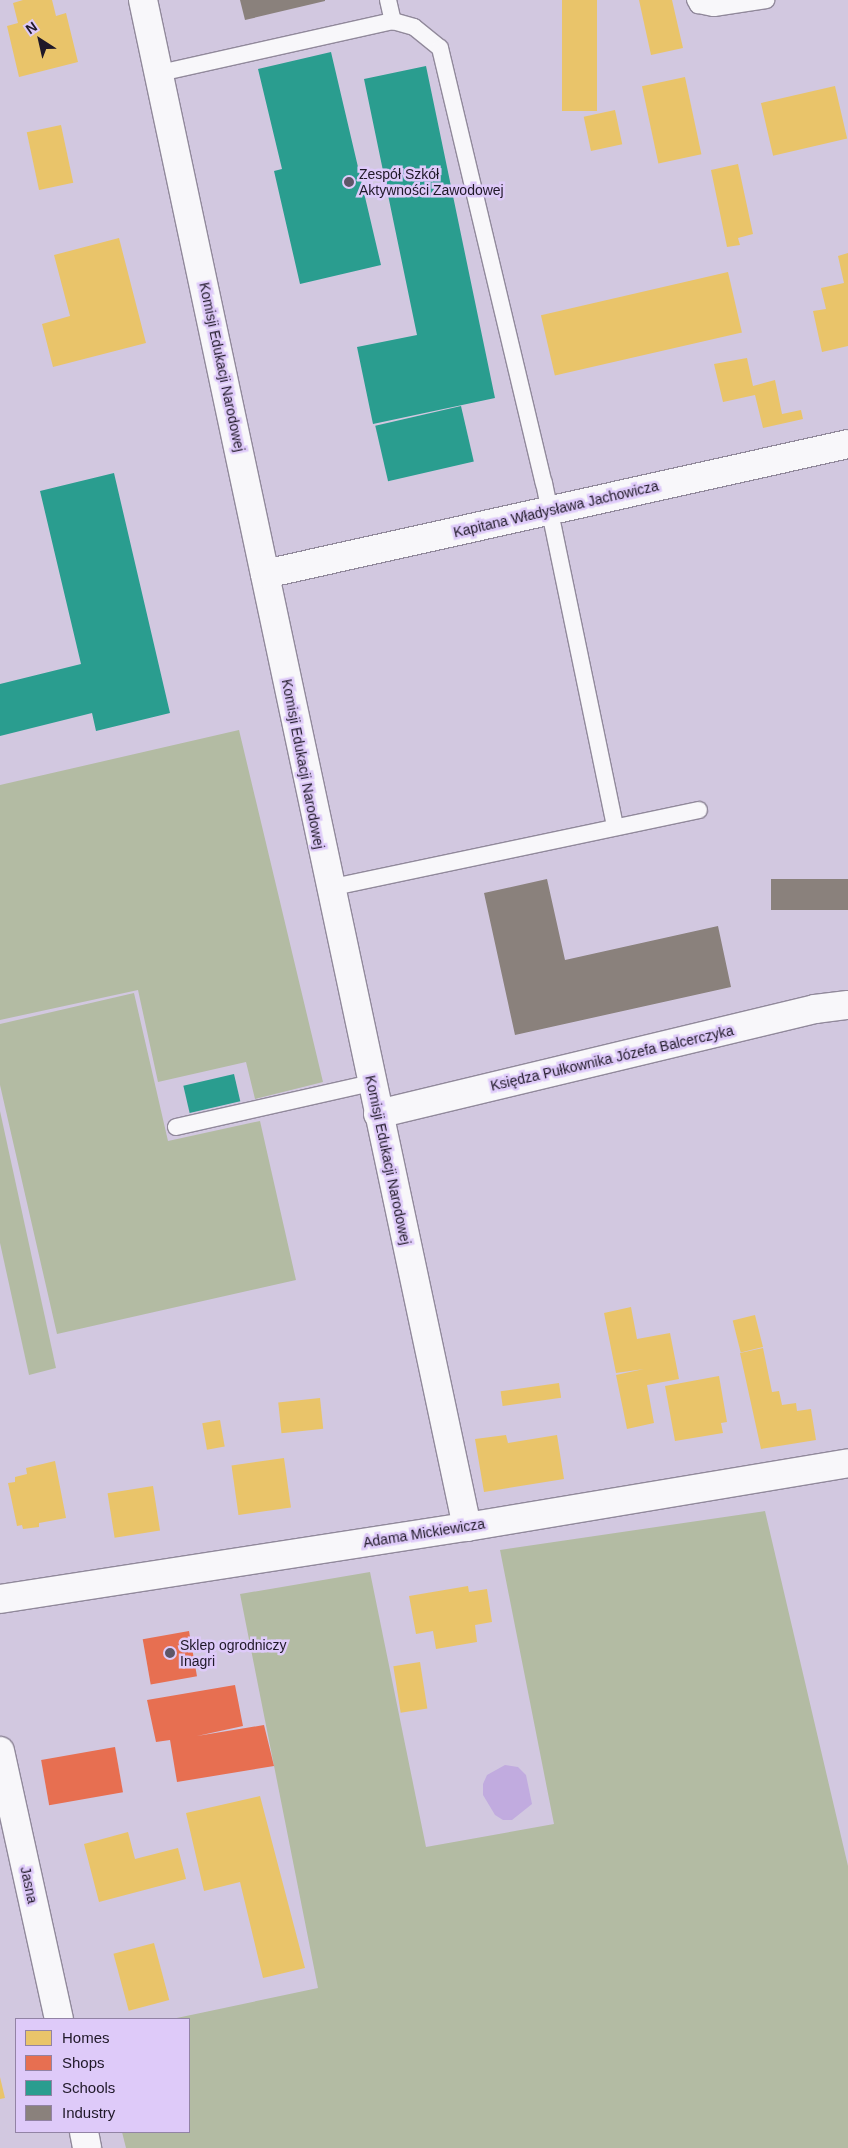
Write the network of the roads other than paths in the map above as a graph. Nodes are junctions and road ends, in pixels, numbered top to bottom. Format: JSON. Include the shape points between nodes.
{"nodes":[{"id":1,"x":143,"y":0,"type":"edge"},
{"id":2,"x":388,"y":0,"type":"edge"},
{"id":3,"x":695,"y":0,"type":"edge"},
{"id":4,"x":766,"y":0,"type":"edge"},
{"id":5,"x":393,"y":21,"type":"junction"},
{"id":6,"x":160,"y":73,"type":"junction"},
{"id":7,"x":848,"y":444,"type":"edge"},
{"id":8,"x":550,"y":510,"type":"junction"},
{"id":9,"x":265,"y":574,"type":"junction"},
{"id":10,"x":699,"y":810,"type":"dead end"},
{"id":11,"x":615,"y":827,"type":"junction"},
{"id":12,"x":329,"y":888,"type":"junction"},
{"id":13,"x":848,"y":1005,"type":"edge"},
{"id":14,"x":371,"y":1082,"type":"junction"},
{"id":15,"x":378,"y":1114,"type":"junction"},
{"id":16,"x":176,"y":1127,"type":"dead end"},
{"id":17,"x":848,"y":1462,"type":"edge"},
{"id":18,"x":467,"y":1527,"type":"junction"},
{"id":19,"x":0,"y":1599,"type":"edge"},
{"id":20,"x":0,"y":1751,"type":"edge"},
{"id":21,"x":59,"y":2018,"type":"edge"},
{"id":22,"x":84,"y":2133,"type":"edge"},
{"id":23,"x":87,"y":2148,"type":"edge"}],
"edges":[{"from":1,"to":6,"type":"street","name":"Komisji Edukacji Narodowej"},
{"from":2,"to":5,"type":"lane"},
{"from":3,"to":4,"type":"lane","via":[[698,5],[714,8]]},
{"from":5,"to":6,"type":"lane"},
{"from":5,"to":8,"type":"lane","via":[[414,28],[440,48]]},
{"from":6,"to":9,"type":"street","name":"Komisji Edukacji Narodowej"},
{"from":7,"to":8,"type":"street","name":"Kapitana Władysława Jachowicza"},
{"from":8,"to":9,"type":"street","name":"Kapitana Władysława Jachowicza"},
{"from":8,"to":11,"type":"lane"},
{"from":9,"to":12,"type":"street","name":"Komisji Edukacji Narodowej"},
{"from":10,"to":11,"type":"lane"},
{"from":11,"to":12,"type":"lane"},
{"from":12,"to":14,"type":"street","name":"Komisji Edukacji Narodowej"},
{"from":13,"to":15,"type":"street","name":"Księdza Pułkownika Józefa Balcerczyka","via":[[815,1009]]},
{"from":14,"to":15,"type":"street","name":"Komisji Edukacji Narodowej"},
{"from":14,"to":16,"type":"lane"},
{"from":15,"to":18,"type":"street","name":"Komisji Edukacji Narodowej"},
{"from":17,"to":18,"type":"street","name":"Adama Mickiewicza"},
{"from":18,"to":19,"type":"street","name":"Adama Mickiewicza"},
{"from":20,"to":21,"type":"street","name":"Jasna"},
{"from":22,"to":23,"type":"street"}]}
